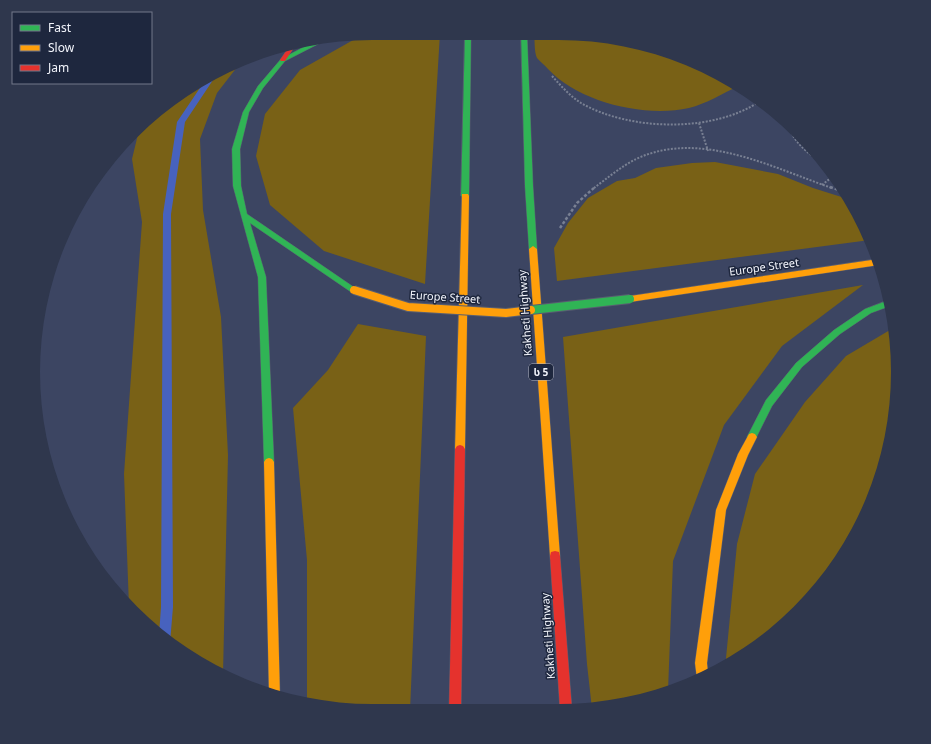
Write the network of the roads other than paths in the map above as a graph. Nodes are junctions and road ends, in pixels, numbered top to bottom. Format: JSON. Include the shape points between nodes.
{"nodes":[{"id":1,"x":468,"y":40,"type":"edge"},
{"id":2,"x":524,"y":40,"type":"edge"},
{"id":3,"x":311,"y":45,"type":"edge"},
{"id":4,"x":289,"y":50,"type":"edge"},
{"id":5,"x":283,"y":60,"type":"junction"},
{"id":6,"x":244,"y":215,"type":"junction"},
{"id":7,"x":872,"y":263,"type":"edge"},
{"id":8,"x":884,"y":305,"type":"edge"},
{"id":9,"x":702,"y":672,"type":"edge"},
{"id":10,"x":275,"y":689,"type":"edge"},
{"id":11,"x":456,"y":704,"type":"edge"},
{"id":12,"x":566,"y":704,"type":"edge"}],
"edges":[{"from":1,"to":11,"type":"main road"},
{"from":2,"to":12,"type":"main road","name":"Kakheti Highway","number":"ს 5","via":[[529,186]]},
{"from":3,"to":5,"type":"main road"},
{"from":4,"to":5,"type":"main road"},
{"from":5,"to":6,"type":"main road","via":[[260,87],[246,112],[236,148],[236,186]]},
{"from":6,"to":7,"type":"main road","name":"Europe Street","bridge":true,"via":[[354,290],[408,307],[506,313],[630,299]]},
{"from":6,"to":10,"type":"main road","via":[[262,277]]},
{"from":8,"to":9,"type":"main road","via":[[868,311],[837,332],[799,365],[769,403],[746,447],[721,510]]}]}
